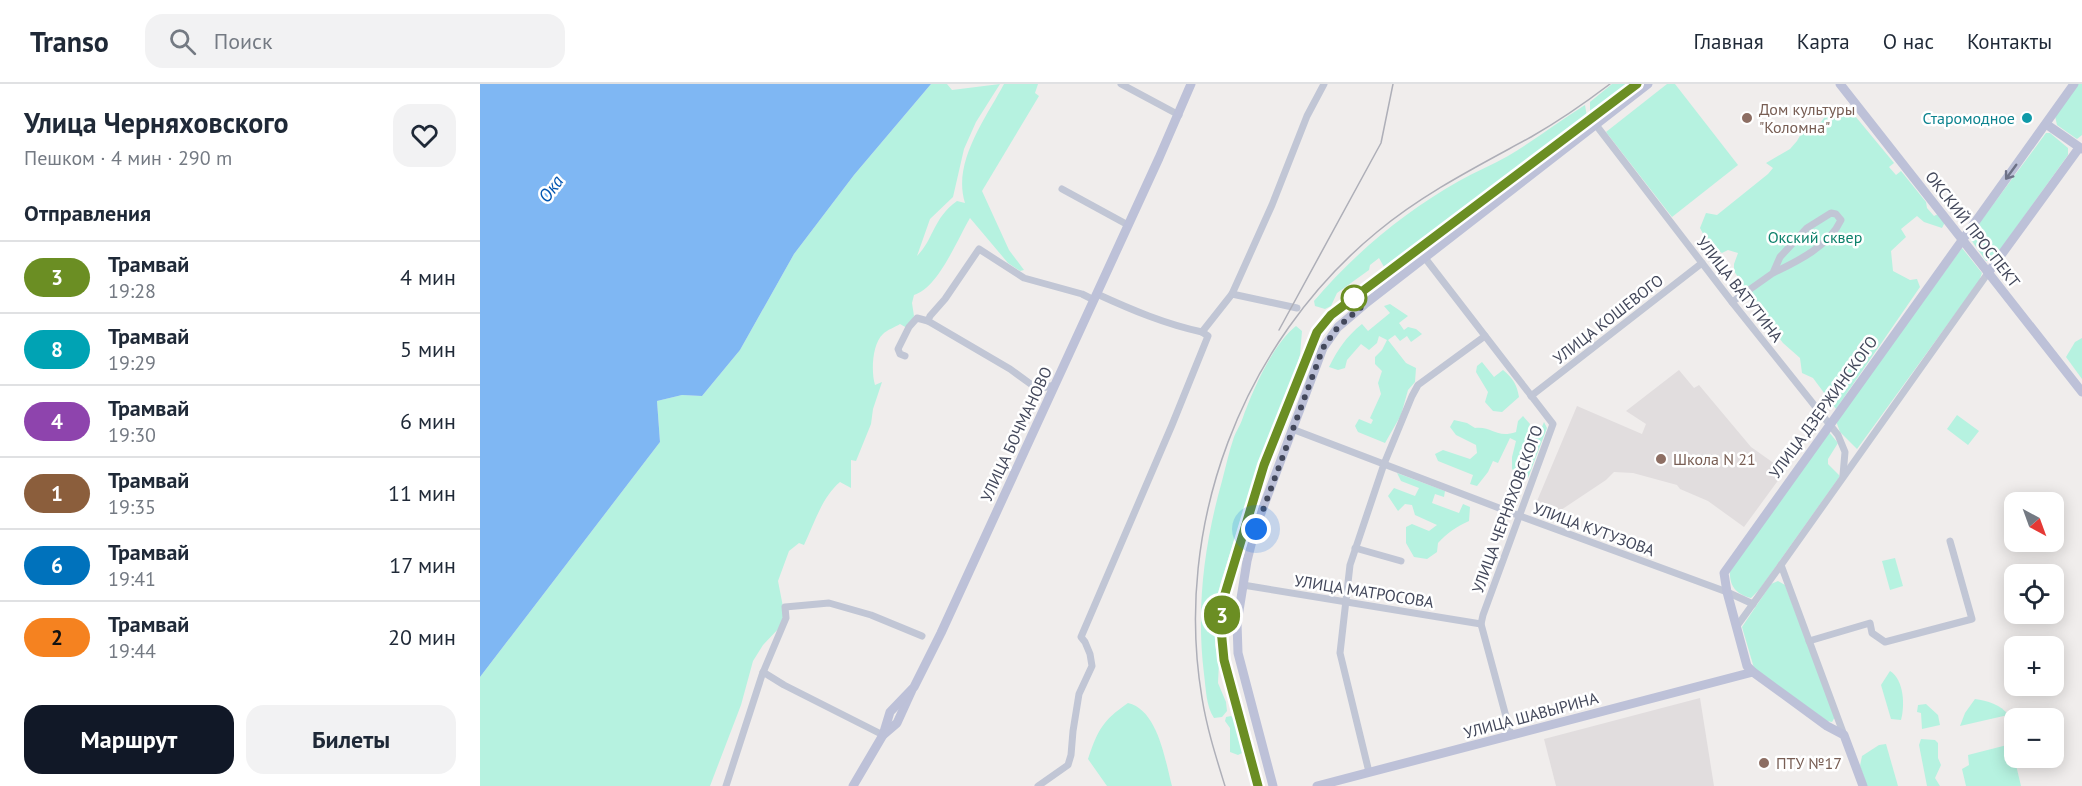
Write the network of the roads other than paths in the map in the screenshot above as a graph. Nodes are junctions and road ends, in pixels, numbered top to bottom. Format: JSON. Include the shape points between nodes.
{"nodes":[{"id":1,"x":1121,"y":84,"type":"edge"},
{"id":2,"x":1191,"y":84,"type":"edge"},
{"id":3,"x":1324,"y":84,"type":"edge"},
{"id":4,"x":1648,"y":84,"type":"edge"},
{"id":5,"x":1840,"y":84,"type":"edge"},
{"id":6,"x":2074,"y":84,"type":"edge"},
{"id":7,"x":1179,"y":115,"type":"junction"},
{"id":8,"x":2046,"y":124,"type":"junction"},
{"id":9,"x":1596,"y":125,"type":"junction"},
{"id":10,"x":2081,"y":149,"type":"edge"},
{"id":11,"x":1062,"y":189,"type":"dead end"},
{"id":12,"x":1128,"y":225,"type":"junction"},
{"id":13,"x":1961,"y":240,"type":"junction"},
{"id":14,"x":1425,"y":258,"type":"junction"},
{"id":15,"x":1702,"y":263,"type":"junction"},
{"id":16,"x":1773,"y":273,"type":"junction"},
{"id":17,"x":1988,"y":273,"type":"junction"},
{"id":18,"x":1232,"y":294,"type":"junction"},
{"id":19,"x":1096,"y":297,"type":"junction"},
{"id":20,"x":1732,"y":302,"type":"junction"},
{"id":21,"x":1297,"y":308,"type":"dead end"},
{"id":22,"x":928,"y":321,"type":"junction"},
{"id":23,"x":1202,"y":332,"type":"junction"},
{"id":24,"x":1485,"y":336,"type":"junction"},
{"id":25,"x":905,"y":356,"type":"dead end"},
{"id":26,"x":1055,"y":385,"type":"junction"},
{"id":27,"x":2082,"y":392,"type":"edge"},
{"id":28,"x":1531,"y":396,"type":"junction"},
{"id":29,"x":1829,"y":425,"type":"junction"},
{"id":30,"x":1292,"y":429,"type":"junction"},
{"id":31,"x":1384,"y":464,"type":"junction"},
{"id":32,"x":1843,"y":477,"type":"junction"},
{"id":33,"x":1520,"y":516,"type":"junction"},
{"id":34,"x":1950,"y":541,"type":"dead end"},
{"id":35,"x":1355,"y":548,"type":"junction"},
{"id":36,"x":1401,"y":561,"type":"dead end"},
{"id":37,"x":1781,"y":565,"type":"junction"},
{"id":38,"x":1243,"y":585,"type":"junction"},
{"id":39,"x":1727,"y":592,"type":"junction"},
{"id":40,"x":1346,"y":602,"type":"junction"},
{"id":41,"x":1753,"y":604,"type":"junction"},
{"id":42,"x":1481,"y":624,"type":"junction"},
{"id":43,"x":1737,"y":626,"type":"junction"},
{"id":44,"x":922,"y":636,"type":"dead end"},
{"id":45,"x":1809,"y":641,"type":"junction"},
{"id":46,"x":763,"y":672,"type":"junction"},
{"id":47,"x":1753,"y":672,"type":"junction"},
{"id":48,"x":883,"y":735,"type":"junction"},
{"id":49,"x":1511,"y":735,"type":"junction"},
{"id":50,"x":1844,"y":735,"type":"junction"},
{"id":51,"x":1369,"y":772,"type":"junction"},
{"id":52,"x":726,"y":786,"type":"edge"},
{"id":53,"x":853,"y":786,"type":"edge"},
{"id":54,"x":1038,"y":786,"type":"edge"},
{"id":55,"x":1273,"y":786,"type":"edge"},
{"id":56,"x":1317,"y":786,"type":"edge"},
{"id":57,"x":1863,"y":786,"type":"edge"}],
"edges":[{"from":1,"to":7,"type":"street"},
{"from":2,"to":7,"type":"street","name":"УЛИЦА БОЧМАНОВО"},
{"from":3,"to":18,"type":"street"},
{"from":4,"to":9,"type":"street"},
{"from":5,"to":13,"type":"street","name":"ОКСКИЙ ПРОСПЕКТ"},
{"from":6,"to":8,"type":"street","name":"УЛИЦА ДЗЕРЖИНСКОГО"},
{"from":7,"to":12,"type":"street","name":"УЛИЦА БОЧМАНОВО"},
{"from":8,"to":10,"type":"street"},
{"from":8,"to":13,"type":"street","name":"УЛИЦА ДЗЕРЖИНСКОГО","one_way":true},
{"from":9,"to":14,"type":"street"},
{"from":9,"to":15,"type":"street","name":"УЛИЦА ВАТУТИНА"},
{"from":10,"to":17,"type":"street"},
{"from":11,"to":12,"type":"street"},
{"from":12,"to":19,"type":"street","name":"УЛИЦА БОЧМАНОВО"},
{"from":13,"to":17,"type":"street","name":"ОКСКИЙ ПРОСПЕКТ"},
{"from":13,"to":29,"type":"street","name":"УЛИЦА ДЗЕРЖИНСКОГО"},
{"from":14,"to":24,"type":"street","name":"УЛИЦА ЧЕРНЯХОВСКОГО"},
{"from":14,"to":30,"type":"street","via":[[1338,327],[1323,348]]},
{"from":15,"to":20,"type":"street","name":"УЛИЦА ВАТУТИНА"},
{"from":15,"to":28,"type":"street","name":"УЛИЦА КОШЕВОГО"},
{"from":16,"to":16,"type":"street","via":[[1780,257],[1807,228],[1825,215],[1836,214],[1841,220],[1827,238],[1803,258]]},
{"from":16,"to":20,"type":"street"},
{"from":17,"to":27,"type":"street","name":"ОКСКИЙ ПРОСПЕКТ"},
{"from":17,"to":32,"type":"street"},
{"from":18,"to":21,"type":"street"},
{"from":18,"to":23,"type":"street"},
{"from":19,"to":22,"type":"street","via":[[1024,278],[979,249]]},
{"from":19,"to":23,"type":"street"},
{"from":19,"to":26,"type":"street","name":"УЛИЦА БОЧМАНОВО"},
{"from":20,"to":29,"type":"street","name":"УЛИЦА ВАТУТИНА"},
{"from":22,"to":25,"type":"street","via":[[918,318],[909,327],[898,350]]},
{"from":22,"to":26,"type":"street","via":[[1032,385]]},
{"from":23,"to":54,"type":"street","via":[[1208,336],[1081,637],[1092,666],[1079,694],[1071,760]]},
{"from":24,"to":28,"type":"street","name":"УЛИЦА ЧЕРНЯХОВСКОГО"},
{"from":24,"to":31,"type":"street","via":[[1418,385]]},
{"from":26,"to":48,"type":"street","name":"УЛИЦА БОЧМАНОВО","via":[[897,723]]},
{"from":28,"to":33,"type":"street","name":"УЛИЦА ЧЕРНЯХОВСКОГО","via":[[1553,424]]},
{"from":29,"to":32,"type":"street","name":"УЛИЦА ВАТУТИНА","via":[[1845,452]]},
{"from":29,"to":39,"type":"street","name":"УЛИЦА ДЗЕРЖИНСКОГО","via":[[1724,573]]},
{"from":30,"to":31,"type":"street","name":"УЛИЦА КУТУЗОВА"},
{"from":30,"to":38,"type":"street","via":[[1256,529]]},
{"from":31,"to":33,"type":"street","name":"УЛИЦА КУТУЗОВА"},
{"from":31,"to":35,"type":"street"},
{"from":32,"to":37,"type":"street"},
{"from":33,"to":39,"type":"street","name":"УЛИЦА КУТУЗОВА"},
{"from":33,"to":42,"type":"street","name":"УЛИЦА ЧЕРНЯХОВСКОГО"},
{"from":34,"to":45,"type":"street","via":[[1972,619],[1885,642],[1872,633],[1870,623]]},
{"from":35,"to":36,"type":"street"},
{"from":35,"to":40,"type":"street"},
{"from":37,"to":41,"type":"street"},
{"from":37,"to":45,"type":"street"},
{"from":38,"to":40,"type":"street","name":"УЛИЦА МАТРОСОВА"},
{"from":38,"to":55,"type":"street","via":[[1237,623],[1238,653]]},
{"from":39,"to":41,"type":"street","name":"УЛИЦА КУТУЗОВА"},
{"from":39,"to":43,"type":"street","name":"УЛИЦА ДЗЕРЖИНСКОГО"},
{"from":40,"to":42,"type":"street","name":"УЛИЦА МАТРОСОВА"},
{"from":40,"to":51,"type":"street","via":[[1340,653]]},
{"from":41,"to":43,"type":"street"},
{"from":42,"to":49,"type":"street"},
{"from":43,"to":47,"type":"street","name":"УЛИЦА ДЗЕРЖИНСКОГО","via":[[1747,666]]},
{"from":44,"to":46,"type":"street","via":[[829,603],[785,607],[786,618]]},
{"from":45,"to":50,"type":"street"},
{"from":46,"to":48,"type":"street"},
{"from":46,"to":52,"type":"street"},
{"from":47,"to":49,"type":"street","name":"УЛИЦА ШАВЫРИНА"},
{"from":47,"to":50,"type":"street"},
{"from":48,"to":53,"type":"street"},
{"from":49,"to":51,"type":"street","name":"УЛИЦА ШАВЫРИНА"},
{"from":50,"to":57,"type":"street"},
{"from":51,"to":56,"type":"street","name":"УЛИЦА ШАВЫРИНА"}]}
